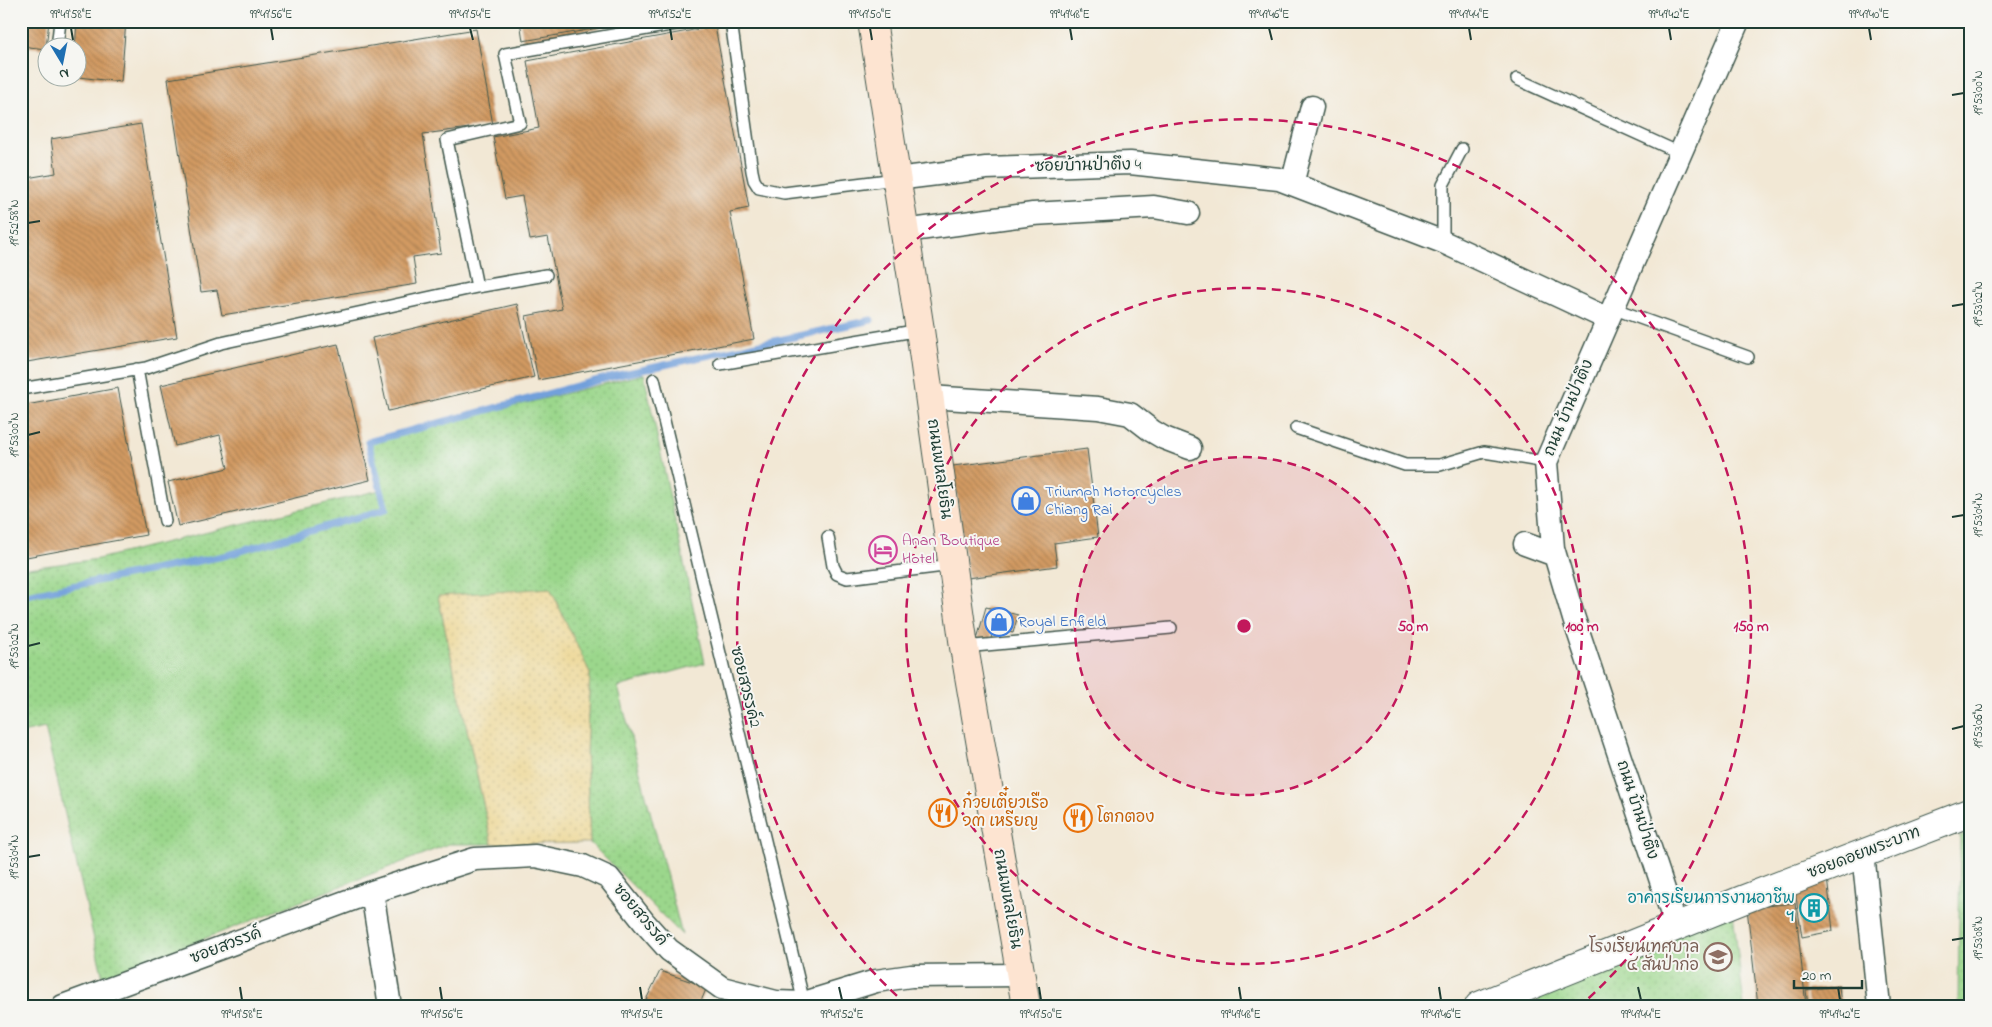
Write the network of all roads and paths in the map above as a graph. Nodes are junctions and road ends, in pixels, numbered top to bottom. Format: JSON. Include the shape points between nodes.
{"nodes":[{"id":1,"x":60,"y":21,"type":"edge"},
{"id":2,"x":693,"y":21,"type":"edge"},
{"id":3,"x":731,"y":21,"type":"edge"},
{"id":4,"x":872,"y":21,"type":"edge"},
{"id":5,"x":1738,"y":21,"type":"edge"},
{"id":6,"x":58,"y":38,"type":"edge"},
{"id":7,"x":1517,"y":78,"type":"dead end"},
{"id":8,"x":1312,"y":107,"type":"dead end"},
{"id":9,"x":1462,"y":149,"type":"dead end"},
{"id":10,"x":1680,"y":153,"type":"junction"},
{"id":11,"x":896,"y":179,"type":"junction"},
{"id":12,"x":1286,"y":181,"type":"junction"},
{"id":13,"x":1188,"y":213,"type":"dead end"},
{"id":14,"x":904,"y":231,"type":"junction"},
{"id":15,"x":1443,"y":242,"type":"junction"},
{"id":16,"x":546,"y":275,"type":"dead end"},
{"id":17,"x":477,"y":287,"type":"junction"},
{"id":18,"x":1610,"y":314,"type":"junction"},
{"id":19,"x":920,"y":330,"type":"junction"},
{"id":20,"x":1748,"y":357,"type":"dead end"},
{"id":21,"x":720,"y":364,"type":"dead end"},
{"id":22,"x":137,"y":369,"type":"junction"},
{"id":23,"x":654,"y":379,"type":"dead end"},
{"id":24,"x":21,"y":389,"type":"edge"},
{"id":25,"x":930,"y":397,"type":"junction"},
{"id":26,"x":1296,"y":428,"type":"dead end"},
{"id":27,"x":1190,"y":448,"type":"dead end"},
{"id":28,"x":1546,"y":462,"type":"junction"},
{"id":29,"x":165,"y":521,"type":"dead end"},
{"id":30,"x":828,"y":537,"type":"dead end"},
{"id":31,"x":1525,"y":544,"type":"dead end"},
{"id":32,"x":1555,"y":555,"type":"junction"},
{"id":33,"x":952,"y":566,"type":"junction"},
{"id":34,"x":1170,"y":628,"type":"dead end"},
{"id":35,"x":964,"y":647,"type":"junction"},
{"id":36,"x":1971,"y":812,"type":"edge"},
{"id":37,"x":1863,"y":853,"type":"junction"},
{"id":38,"x":372,"y":892,"type":"junction"},
{"id":39,"x":1676,"y":926,"type":"junction"},
{"id":40,"x":1020,"y":975,"type":"junction"},
{"id":41,"x":719,"y":997,"type":"edge"},
{"id":42,"x":804,"y":1004,"type":"edge"},
{"id":43,"x":63,"y":1006,"type":"edge"},
{"id":44,"x":390,"y":1006,"type":"edge"},
{"id":45,"x":1026,"y":1006,"type":"edge"},
{"id":46,"x":1479,"y":1006,"type":"edge"},
{"id":47,"x":1879,"y":1006,"type":"edge"}],
"edges":[{"from":1,"to":6,"type":"lane"},
{"from":2,"to":17,"type":"lane","via":[[505,54],[520,123],[447,140]]},
{"from":3,"to":11,"type":"lane","via":[[752,171],[759,188],[784,194]]},
{"from":4,"to":11,"type":"main road","name":"ถนนพหลโยธิน"},
{"from":5,"to":10,"type":"street","name":"ถนน บ้านป่าตึง"},
{"from":7,"to":10,"type":"lane"},
{"from":8,"to":12,"type":"street"},
{"from":9,"to":15,"type":"lane","via":[[1443,185]]},
{"from":10,"to":18,"type":"street","name":"ถนน บ้านป่าตึง"},
{"from":11,"to":12,"type":"street","name":"ซอยบ้านป่าตึง 4","via":[[986,168],[1130,163]]},
{"from":11,"to":14,"type":"main road","name":"ถนนพหลโยธิน"},
{"from":12,"to":15,"type":"street","name":"ซอยบ้านป่าตึง 4"},
{"from":13,"to":14,"type":"street","via":[[1154,207],[1033,214]]},
{"from":14,"to":19,"type":"main road","name":"ถนนพหลโยธิน"},
{"from":15,"to":18,"type":"street","name":"ซอยบ้านป่าตึง 4"},
{"from":16,"to":17,"type":"lane"},
{"from":17,"to":22,"type":"lane","via":[[221,343]]},
{"from":18,"to":20,"type":"lane"},
{"from":18,"to":28,"type":"street","name":"ถนน บ้านป่าตึง"},
{"from":19,"to":21,"type":"lane"},
{"from":19,"to":25,"type":"main road","name":"ถนนพหลโยธิน"},
{"from":22,"to":24,"type":"lane"},
{"from":22,"to":29,"type":"lane"},
{"from":23,"to":42,"type":"lane","name":"ซอยสวรรค์2"},
{"from":25,"to":27,"type":"street","via":[[1119,411],[1130,414],[1152,432]]},
{"from":25,"to":33,"type":"main road","name":"ถนนพหลโยธิน"},
{"from":26,"to":28,"type":"lane","via":[[1405,465],[1440,465],[1484,452]]},
{"from":28,"to":32,"type":"street","name":"ถนน บ้านป่าตึง"},
{"from":30,"to":33,"type":"lane","via":[[833,566],[838,574],[847,578]]},
{"from":31,"to":32,"type":"street"},
{"from":32,"to":39,"type":"street","name":"ถนน บ้านป่าตึง"},
{"from":33,"to":35,"type":"main road","name":"ถนนพหลโยธิน"},
{"from":34,"to":35,"type":"lane"},
{"from":35,"to":40,"type":"main road","name":"ถนนพหลโยธิน"},
{"from":36,"to":37,"type":"street","name":"ซอยดอยพระบาท"},
{"from":37,"to":39,"type":"street","name":"ซอยดอยพระบาท"},
{"from":37,"to":47,"type":"street"},
{"from":38,"to":41,"type":"street","name":"ซอยสวรรค์","via":[[475,859],[536,856],[583,866],[609,878],[668,950]]},
{"from":38,"to":43,"type":"street","name":"ซอยสวรรค์"},
{"from":38,"to":44,"type":"street"},
{"from":39,"to":46,"type":"street","name":"ซอยดอยพระบาท"},
{"from":40,"to":42,"type":"street","name":"ซอยสวรรค์","via":[[911,976],[876,981]]},
{"from":40,"to":45,"type":"main road","name":"ถนนพหลโยธิน"},
{"from":41,"to":42,"type":"street","name":"ซอยสวรรค์"}]}
